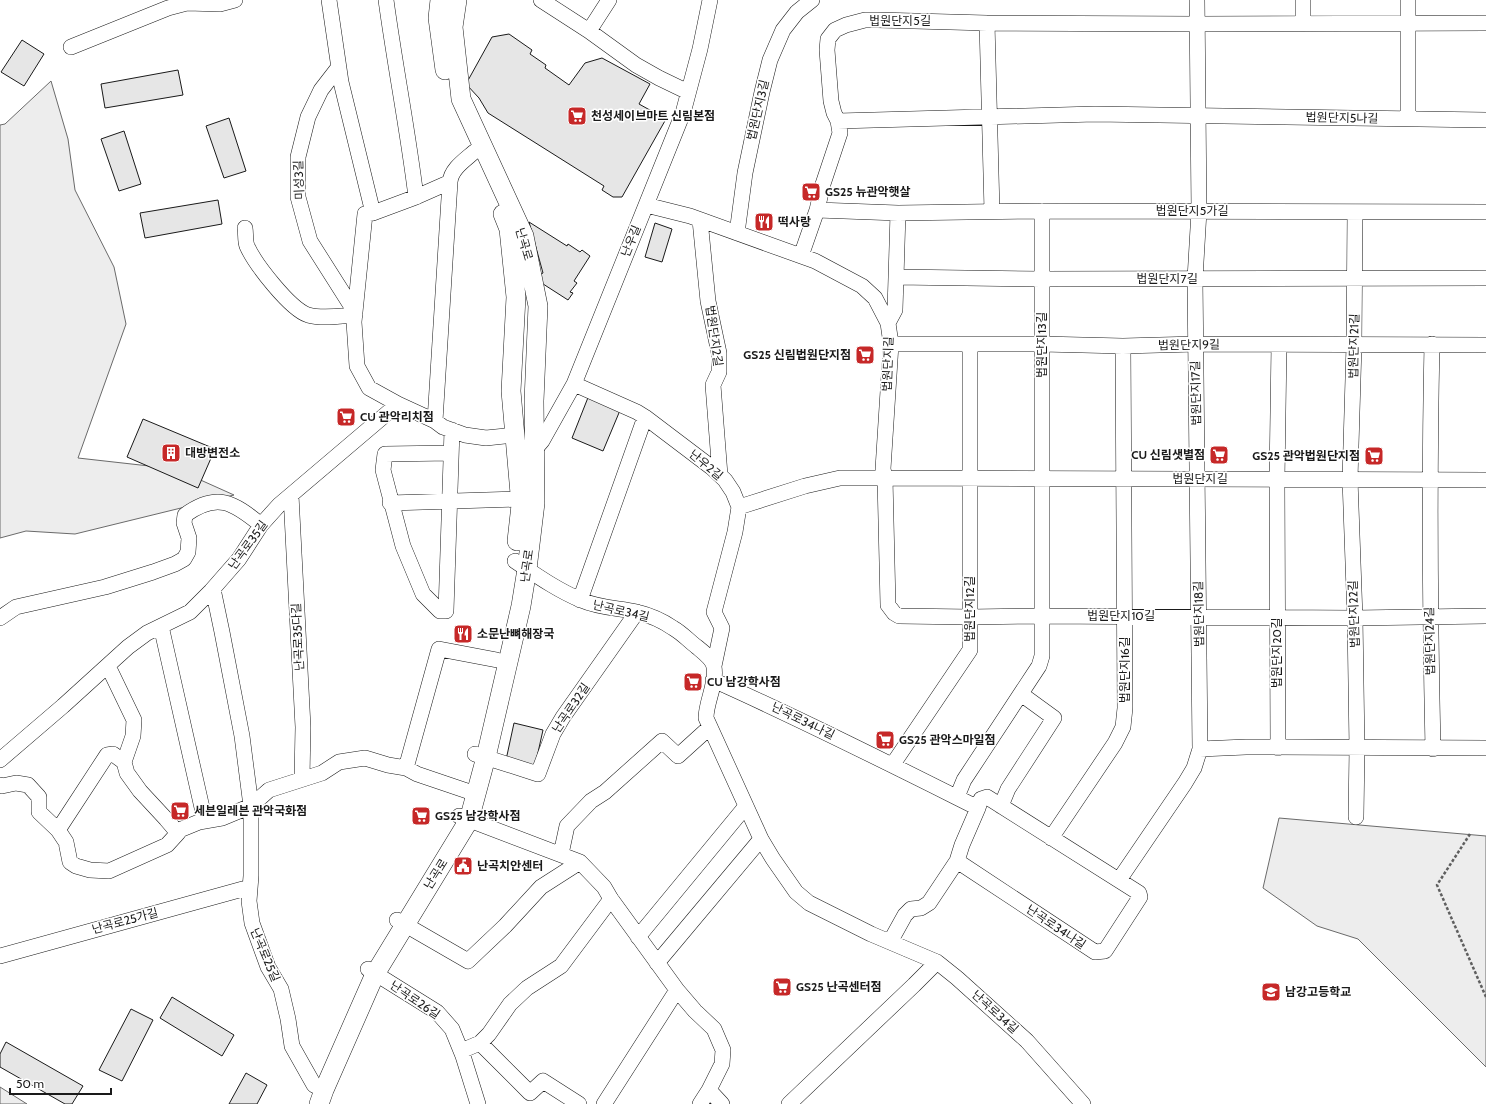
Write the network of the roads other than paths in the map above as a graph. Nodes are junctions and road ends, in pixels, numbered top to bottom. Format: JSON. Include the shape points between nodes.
{"nodes":[{"id":1,"x":235,"y":0,"type":"edge"},
{"id":2,"x":329,"y":0,"type":"edge"},
{"id":3,"x":386,"y":0,"type":"edge"},
{"id":4,"x":440,"y":0,"type":"edge"},
{"id":5,"x":457,"y":0,"type":"edge"},
{"id":6,"x":541,"y":0,"type":"edge"},
{"id":7,"x":609,"y":0,"type":"edge"},
{"id":8,"x":710,"y":0,"type":"edge"},
{"id":9,"x":812,"y":0,"type":"edge"},
{"id":10,"x":1197,"y":0,"type":"edge"},
{"id":11,"x":1303,"y":0,"type":"edge"},
{"id":12,"x":1408,"y":0,"type":"edge"},
{"id":13,"x":987,"y":23,"type":"junction"},
{"id":14,"x":1408,"y":23,"type":"junction"},
{"id":15,"x":1486,"y":23,"type":"edge"},
{"id":16,"x":1197,"y":24,"type":"junction"},
{"id":17,"x":1303,"y":24,"type":"junction"},
{"id":18,"x":589,"y":31,"type":"junction"},
{"id":19,"x":71,"y":47,"type":"dead end"},
{"id":20,"x":338,"y":68,"type":"junction"},
{"id":21,"x":688,"y":92,"type":"junction"},
{"id":22,"x":1198,"y":115,"type":"junction"},
{"id":23,"x":989,"y":118,"type":"junction"},
{"id":24,"x":1408,"y":119,"type":"junction"},
{"id":25,"x":838,"y":120,"type":"junction"},
{"id":26,"x":1486,"y":120,"type":"edge"},
{"id":27,"x":474,"y":152,"type":"junction"},
{"id":28,"x":450,"y":182,"type":"junction"},
{"id":29,"x":416,"y":197,"type":"junction"},
{"id":30,"x":646,"y":205,"type":"junction"},
{"id":31,"x":817,"y":210,"type":"junction"},
{"id":32,"x":992,"y":211,"type":"junction"},
{"id":33,"x":1042,"y":211,"type":"junction"},
{"id":34,"x":1199,"y":211,"type":"junction"},
{"id":35,"x":1355,"y":212,"type":"junction"},
{"id":36,"x":1486,"y":212,"type":"edge"},
{"id":37,"x":373,"y":213,"type":"junction"},
{"id":38,"x":898,"y":213,"type":"junction"},
{"id":39,"x":700,"y":220,"type":"junction"},
{"id":40,"x":245,"y":228,"type":"dead end"},
{"id":41,"x":737,"y":233,"type":"junction"},
{"id":42,"x":801,"y":256,"type":"junction"},
{"id":43,"x":896,"y":276,"type":"junction"},
{"id":44,"x":1355,"y":278,"type":"junction"},
{"id":45,"x":1486,"y":278,"type":"edge"},
{"id":46,"x":1042,"y":279,"type":"junction"},
{"id":47,"x":1195,"y":279,"type":"junction"},
{"id":48,"x":355,"y":314,"type":"junction"},
{"id":49,"x":888,"y":323,"type":"junction"},
{"id":50,"x":891,"y":344,"type":"junction"},
{"id":51,"x":970,"y":344,"type":"junction"},
{"id":52,"x":1042,"y":344,"type":"junction"},
{"id":53,"x":1196,"y":344,"type":"junction"},
{"id":54,"x":1432,"y":344,"type":"junction"},
{"id":55,"x":1279,"y":345,"type":"junction"},
{"id":56,"x":1354,"y":345,"type":"junction"},
{"id":57,"x":1486,"y":345,"type":"edge"},
{"id":58,"x":1123,"y":346,"type":"junction"},
{"id":59,"x":574,"y":384,"type":"junction"},
{"id":60,"x":398,"y":404,"type":"junction"},
{"id":61,"x":645,"y":417,"type":"junction"},
{"id":62,"x":435,"y":421,"type":"junction"},
{"id":63,"x":452,"y":430,"type":"junction"},
{"id":64,"x":515,"y":435,"type":"junction"},
{"id":65,"x":534,"y":450,"type":"junction"},
{"id":66,"x":451,"y":453,"type":"junction"},
{"id":67,"x":518,"y":467,"type":"junction"},
{"id":68,"x":720,"y":475,"type":"junction"},
{"id":69,"x":885,"y":478,"type":"junction"},
{"id":70,"x":970,"y":478,"type":"junction"},
{"id":71,"x":1042,"y":478,"type":"junction"},
{"id":72,"x":1197,"y":479,"type":"junction"},
{"id":73,"x":1350,"y":479,"type":"junction"},
{"id":74,"x":1124,"y":480,"type":"junction"},
{"id":75,"x":1277,"y":480,"type":"junction"},
{"id":76,"x":1430,"y":480,"type":"junction"},
{"id":77,"x":1486,"y":480,"type":"edge"},
{"id":78,"x":291,"y":495,"type":"junction"},
{"id":79,"x":521,"y":500,"type":"junction"},
{"id":80,"x":449,"y":502,"type":"junction"},
{"id":81,"x":390,"y":503,"type":"junction"},
{"id":82,"x":739,"y":506,"type":"junction"},
{"id":83,"x":261,"y":525,"type":"junction"},
{"id":84,"x":521,"y":565,"type":"junction"},
{"id":85,"x":213,"y":590,"type":"junction"},
{"id":86,"x":580,"y":600,"type":"junction"},
{"id":87,"x":637,"y":612,"type":"junction"},
{"id":88,"x":1042,"y":616,"type":"junction"},
{"id":89,"x":1125,"y":616,"type":"junction"},
{"id":90,"x":1199,"y":616,"type":"junction"},
{"id":91,"x":1277,"y":616,"type":"junction"},
{"id":92,"x":1430,"y":616,"type":"junction"},
{"id":93,"x":1486,"y":616,"type":"edge"},
{"id":94,"x":0,"y":618,"type":"edge"},
{"id":95,"x":970,"y":618,"type":"junction"},
{"id":96,"x":1355,"y":618,"type":"junction"},
{"id":97,"x":161,"y":626,"type":"junction"},
{"id":98,"x":497,"y":660,"type":"junction"},
{"id":99,"x":108,"y":666,"type":"junction"},
{"id":100,"x":714,"y":673,"type":"junction"},
{"id":101,"x":1021,"y":694,"type":"junction"},
{"id":102,"x":710,"y":727,"type":"junction"},
{"id":103,"x":1278,"y":748,"type":"junction"},
{"id":104,"x":1357,"y":748,"type":"junction"},
{"id":105,"x":1486,"y":748,"type":"edge"},
{"id":106,"x":1200,"y":749,"type":"junction"},
{"id":107,"x":1433,"y":749,"type":"junction"},
{"id":108,"x":480,"y":755,"type":"junction"},
{"id":109,"x":0,"y":760,"type":"edge"},
{"id":110,"x":124,"y":762,"type":"junction"},
{"id":111,"x":892,"y":764,"type":"junction"},
{"id":112,"x":406,"y":768,"type":"junction"},
{"id":113,"x":302,"y":778,"type":"junction"},
{"id":114,"x":0,"y":785,"type":"edge"},
{"id":115,"x":471,"y":793,"type":"junction"},
{"id":116,"x":957,"y":797,"type":"junction"},
{"id":117,"x":251,"y":806,"type":"junction"},
{"id":118,"x":746,"y":806,"type":"junction"},
{"id":119,"x":1001,"y":806,"type":"junction"},
{"id":120,"x":978,"y":808,"type":"junction"},
{"id":121,"x":1356,"y":817,"type":"dead end"},
{"id":122,"x":464,"y":818,"type":"junction"},
{"id":123,"x":206,"y":821,"type":"junction"},
{"id":124,"x":58,"y":830,"type":"junction"},
{"id":125,"x":178,"y":833,"type":"junction"},
{"id":126,"x":1051,"y":838,"type":"junction"},
{"id":127,"x":761,"y":839,"type":"junction"},
{"id":128,"x":561,"y":854,"type":"junction"},
{"id":129,"x":957,"y":861,"type":"junction"},
{"id":130,"x":580,"y":862,"type":"junction"},
{"id":131,"x":1119,"y":880,"type":"junction"},
{"id":132,"x":250,"y":887,"type":"junction"},
{"id":133,"x":611,"y":899,"type":"junction"},
{"id":134,"x":401,"y":922,"type":"junction"},
{"id":135,"x":638,"y":937,"type":"junction"},
{"id":136,"x":890,"y":942,"type":"junction"},
{"id":137,"x":0,"y":956,"type":"edge"},
{"id":138,"x":937,"y":962,"type":"junction"},
{"id":139,"x":657,"y":963,"type":"junction"},
{"id":140,"x":372,"y":971,"type":"junction"},
{"id":141,"x":677,"y":990,"type":"junction"},
{"id":142,"x":480,"y":1043,"type":"junction"},
{"id":143,"x":461,"y":1051,"type":"junction"},
{"id":144,"x":709,"y":1090,"type":"junction"},
{"id":145,"x":319,"y":1093,"type":"edge"},
{"id":146,"x":306,"y":1104,"type":"edge"},
{"id":147,"x":478,"y":1104,"type":"edge"},
{"id":148,"x":579,"y":1104,"type":"edge"},
{"id":149,"x":604,"y":1104,"type":"edge"},
{"id":150,"x":700,"y":1104,"type":"edge"},
{"id":151,"x":722,"y":1104,"type":"edge"},
{"id":152,"x":789,"y":1104,"type":"edge"},
{"id":153,"x":1083,"y":1104,"type":"edge"}],
"edges":[{"from":1,"to":19,"type":"street","via":[[220,4],[187,3],[168,8]]},
{"from":2,"to":20,"type":"street"},
{"from":3,"to":29,"type":"street"},
{"from":4,"to":27,"type":"main road","name":"난곡로","via":[[438,18],[449,102]]},
{"from":5,"to":65,"type":"main road","name":"난곡로","via":[[453,27],[461,99],[524,236],[538,306]]},
{"from":6,"to":18,"type":"street"},
{"from":7,"to":18,"type":"street"},
{"from":8,"to":21,"type":"street","name":"난우길"},
{"from":9,"to":41,"type":"street","name":"법원단지3길","via":[[797,12],[782,30],[770,60],[746,166]]},
{"from":10,"to":16,"type":"street"},
{"from":11,"to":17,"type":"street"},
{"from":12,"to":14,"type":"street"},
{"from":13,"to":16,"type":"street","name":"법원단지5길"},
{"from":13,"to":23,"type":"street"},
{"from":13,"to":25,"type":"street","name":"법원단지5길","via":[[872,20],[835,30],[828,39],[827,50],[831,101]]},
{"from":14,"to":15,"type":"street","name":"법원단지5길"},
{"from":14,"to":17,"type":"street","name":"법원단지5길"},
{"from":14,"to":24,"type":"street"},
{"from":16,"to":17,"type":"street","name":"법원단지5길"},
{"from":16,"to":22,"type":"street"},
{"from":18,"to":21,"type":"street","via":[[636,65]]},
{"from":20,"to":37,"type":"street"},
{"from":20,"to":48,"type":"street","name":"미성3길","via":[[321,90],[308,117],[298,158],[298,196],[310,240]]},
{"from":21,"to":30,"type":"street","name":"난우길","via":[[683,113]]},
{"from":22,"to":23,"type":"street","name":"법원단지5나길","via":[[1095,114]]},
{"from":22,"to":24,"type":"street","name":"법원단지5나길"},
{"from":22,"to":34,"type":"street"},
{"from":23,"to":25,"type":"street","name":"법원단지5나길"},
{"from":23,"to":32,"type":"street"},
{"from":24,"to":26,"type":"street","name":"법원단지5나길"},
{"from":25,"to":31,"type":"street","name":"법원단지5길","via":[[840,133]]},
{"from":27,"to":28,"type":"street","via":[[459,166]]},
{"from":27,"to":64,"type":"main road","name":"난곡로","via":[[497,197],[509,229],[516,297],[511,390]]},
{"from":28,"to":29,"type":"street"},
{"from":28,"to":62,"type":"street"},
{"from":29,"to":37,"type":"street"},
{"from":30,"to":39,"type":"street","name":"법원단지길"},
{"from":30,"to":59,"type":"street","name":"난우길"},
{"from":31,"to":38,"type":"street","name":"법원단지5가길"},
{"from":31,"to":42,"type":"street","name":"법원단지5길"},
{"from":32,"to":33,"type":"street","name":"법원단지5가길"},
{"from":32,"to":38,"type":"street","name":"법원단지5가길"},
{"from":33,"to":34,"type":"street","name":"법원단지5가길"},
{"from":33,"to":46,"type":"street","name":"법원단지13길"},
{"from":34,"to":35,"type":"street","name":"법원단지5가길"},
{"from":34,"to":47,"type":"street","name":"법원단지17길"},
{"from":35,"to":36,"type":"street","name":"법원단지5가길"},
{"from":35,"to":44,"type":"street","name":"법원단지21길"},
{"from":37,"to":48,"type":"street","name":"미성3길","via":[[365,214]]},
{"from":38,"to":43,"type":"street"},
{"from":39,"to":41,"type":"street","name":"법원단지길"},
{"from":39,"to":68,"type":"street","name":"법원단지2길","via":[[708,300],[719,353],[719,372],[714,385]]},
{"from":40,"to":48,"type":"street","via":[[247,246],[264,273],[299,310],[313,316]]},
{"from":41,"to":42,"type":"street","name":"법원단지길"},
{"from":42,"to":49,"type":"street","name":"법원단지길","via":[[862,286],[875,298]]},
{"from":43,"to":46,"type":"street","name":"법원단지7길"},
{"from":43,"to":49,"type":"street","via":[[895,310]]},
{"from":44,"to":45,"type":"street","name":"법원단지7길"},
{"from":44,"to":47,"type":"street","name":"법원단지7길"},
{"from":44,"to":56,"type":"street","name":"법원단지21길"},
{"from":46,"to":47,"type":"street","name":"법원단지7길"},
{"from":46,"to":52,"type":"street","name":"법원단지13길"},
{"from":47,"to":53,"type":"street","name":"법원단지17길"},
{"from":48,"to":60,"type":"street","name":"미성3길","via":[[357,366],[362,378],[369,388]]},
{"from":49,"to":50,"type":"street","name":"법원단지길"},
{"from":50,"to":51,"type":"street","name":"법원단지9길"},
{"from":50,"to":69,"type":"street","name":"법원단지길","via":[[883,469]]},
{"from":51,"to":52,"type":"street","name":"법원단지9길"},
{"from":51,"to":70,"type":"street"},
{"from":52,"to":58,"type":"street","name":"법원단지9길"},
{"from":52,"to":71,"type":"street","name":"법원단지13길"},
{"from":53,"to":55,"type":"street","name":"법원단지9길"},
{"from":53,"to":58,"type":"street","name":"법원단지9길"},
{"from":53,"to":72,"type":"street","name":"법원단지17길"},
{"from":54,"to":56,"type":"street","name":"법원단지9길"},
{"from":54,"to":57,"type":"street","name":"법원단지9길"},
{"from":54,"to":76,"type":"street"},
{"from":55,"to":56,"type":"street","name":"법원단지9길"},
{"from":55,"to":75,"type":"street"},
{"from":56,"to":73,"type":"street","name":"법원단지21길"},
{"from":58,"to":74,"type":"street"},
{"from":59,"to":61,"type":"street","name":"난우2길"},
{"from":59,"to":65,"type":"street","name":"난우길","via":[[542,441]]},
{"from":60,"to":62,"type":"street"},
{"from":60,"to":78,"type":"street","name":"난곡로35길"},
{"from":61,"to":68,"type":"street","name":"난우2길"},
{"from":61,"to":86,"type":"street"},
{"from":62,"to":63,"type":"street"},
{"from":63,"to":64,"type":"street","via":[[486,438]]},
{"from":63,"to":66,"type":"street"},
{"from":64,"to":67,"type":"main road","name":"난곡로"},
{"from":65,"to":67,"type":"street","name":"난우길"},
{"from":65,"to":84,"type":"main road","name":"난곡로","via":[[535,503]]},
{"from":66,"to":80,"type":"street"},
{"from":66,"to":81,"type":"street","via":[[385,454],[383,470]]},
{"from":67,"to":79,"type":"main road","name":"난곡로"},
{"from":68,"to":82,"type":"street","name":"난우2길","via":[[733,492]]},
{"from":69,"to":70,"type":"street","name":"법원단지길"},
{"from":69,"to":82,"type":"street","via":[[840,478]]},
{"from":69,"to":95,"type":"street","name":"법원단지10길","via":[[890,609],[898,616]]},
{"from":70,"to":71,"type":"street","name":"법원단지길"},
{"from":70,"to":95,"type":"street","name":"법원단지12길"},
{"from":71,"to":74,"type":"street","name":"법원단지길"},
{"from":71,"to":88,"type":"street","name":"법원단지13길"},
{"from":72,"to":74,"type":"street","name":"법원단지길"},
{"from":72,"to":75,"type":"street","name":"법원단지길"},
{"from":72,"to":90,"type":"street","name":"법원단지18길"},
{"from":73,"to":75,"type":"street","name":"법원단지길"},
{"from":73,"to":76,"type":"street","name":"법원단지길"},
{"from":73,"to":96,"type":"street","name":"법원단지22길"},
{"from":74,"to":89,"type":"street","name":"법원단지16길"},
{"from":75,"to":91,"type":"street","name":"법원단지20길"},
{"from":76,"to":77,"type":"street","name":"법원단지길"},
{"from":76,"to":92,"type":"street","name":"법원단지24길"},
{"from":78,"to":83,"type":"street","name":"난곡로35길"},
{"from":78,"to":113,"type":"street","name":"난곡로35다길","via":[[303,727]]},
{"from":79,"to":80,"type":"street"},
{"from":79,"to":84,"type":"main road","name":"난곡로"},
{"from":80,"to":81,"type":"street"},
{"from":80,"to":81,"type":"street","via":[[446,611],[440,611],[423,594],[402,546]]},
{"from":82,"to":100,"type":"street","via":[[735,532],[714,612],[722,628]]},
{"from":83,"to":85,"type":"street","name":"난곡로35길"},
{"from":83,"to":94,"type":"street","via":[[231,503],[208,502],[185,515],[184,523],[189,538],[188,552],[184,559],[105,587],[16,607]]},
{"from":84,"to":86,"type":"street","name":"난곡로34길"},
{"from":84,"to":98,"type":"main road","name":"난곡로"},
{"from":84,"to":108,"type":"main road","name":"난곡로","via":[[521,606]]},
{"from":85,"to":97,"type":"street","name":"난곡로35길","via":[[190,612]]},
{"from":85,"to":117,"type":"street","name":"난곡로25길","via":[[242,736]]},
{"from":86,"to":87,"type":"street","name":"난곡로34길","via":[[595,606]]},
{"from":87,"to":100,"type":"street","name":"난곡로34길","via":[[673,628],[706,654]]},
{"from":87,"to":108,"type":"street","name":"난곡로32길","via":[[563,717],[553,734],[538,774]]},
{"from":88,"to":89,"type":"street","name":"법원단지10길"},
{"from":88,"to":95,"type":"street","name":"법원단지10길"},
{"from":88,"to":101,"type":"street","name":"법원단지13길","via":[[1042,656],[1039,666]]},
{"from":89,"to":90,"type":"street","name":"법원단지10길"},
{"from":89,"to":126,"type":"street","name":"법원단지16길","via":[[1123,727],[1104,760]]},
{"from":90,"to":91,"type":"street","name":"법원단지10길"},
{"from":90,"to":106,"type":"street","name":"법원단지18길"},
{"from":91,"to":96,"type":"street","name":"법원단지10길"},
{"from":91,"to":103,"type":"street","name":"법원단지20길"},
{"from":92,"to":93,"type":"street","name":"법원단지10길"},
{"from":92,"to":96,"type":"street","name":"법원단지10길"},
{"from":92,"to":107,"type":"street","name":"법원단지24길"},
{"from":95,"to":111,"type":"street","name":"법원단지12길","via":[[970,650]]},
{"from":96,"to":104,"type":"street","name":"법원단지22길"},
{"from":97,"to":99,"type":"street","name":"난곡로35길","via":[[128,647]]},
{"from":97,"to":123,"type":"street"},
{"from":98,"to":108,"type":"main road","name":"난곡로"},
{"from":98,"to":112,"type":"street","via":[[439,649]]},
{"from":99,"to":109,"type":"street","name":"난곡로35길"},
{"from":99,"to":110,"type":"street","via":[[134,720],[133,736]]},
{"from":100,"to":102,"type":"street","name":"난곡로34길","via":[[706,710]]},
{"from":100,"to":111,"type":"street","name":"난곡로34나길"},
{"from":101,"to":116,"type":"street","name":"법원단지13길","via":[[964,780]]},
{"from":101,"to":119,"type":"street","via":[[1054,718],[1008,789]]},
{"from":102,"to":118,"type":"street","name":"난곡로34길"},
{"from":102,"to":128,"type":"street","via":[[678,756],[662,741],[605,792],[591,801],[567,826]]},
{"from":103,"to":104,"type":"street"},
{"from":103,"to":106,"type":"street"},
{"from":104,"to":107,"type":"street"},
{"from":104,"to":121,"type":"street","name":"법원단지22길"},
{"from":105,"to":107,"type":"street"},
{"from":106,"to":131,"type":"street","name":"법원단지18길","via":[[1194,768],[1185,783]]},
{"from":108,"to":115,"type":"main road","name":"난곡로"},
{"from":110,"to":124,"type":"street","via":[[113,754],[107,755]]},
{"from":110,"to":125,"type":"street","via":[[127,773],[140,791]]},
{"from":111,"to":116,"type":"street","name":"난곡로34나길"},
{"from":112,"to":113,"type":"street","via":[[365,758],[339,762],[322,772]]},
{"from":112,"to":115,"type":"street"},
{"from":113,"to":117,"type":"street","via":[[269,790]]},
{"from":114,"to":124,"type":"street","via":[[28,785],[39,797],[39,812]]},
{"from":115,"to":122,"type":"main road","name":"난곡로"},
{"from":116,"to":120,"type":"street","name":"난곡로34나길"},
{"from":117,"to":123,"type":"street","via":[[222,818]]},
{"from":117,"to":132,"type":"street","name":"난곡로25길"},
{"from":118,"to":127,"type":"street","name":"난곡로34길"},
{"from":118,"to":135,"type":"street"},
{"from":119,"to":120,"type":"street","name":"난곡로34나길","via":[[987,797],[981,799]]},
{"from":119,"to":126,"type":"street","name":"난곡로34나길"},
{"from":120,"to":129,"type":"street"},
{"from":122,"to":128,"type":"street"},
{"from":122,"to":134,"type":"main road","name":"난곡로"},
{"from":123,"to":125,"type":"street","via":[[177,831]]},
{"from":124,"to":125,"type":"street","via":[[66,842],[70,862],[90,870],[110,871],[167,845]]},
{"from":126,"to":131,"type":"street","name":"난곡로34나길"},
{"from":127,"to":136,"type":"street","name":"난곡로34길","via":[[796,892],[808,903]]},
{"from":127,"to":139,"type":"street"},
{"from":128,"to":130,"type":"street"},
{"from":129,"to":131,"type":"street","name":"난곡로34나길","via":[[1095,952],[1105,950],[1140,897],[1139,893]]},
{"from":129,"to":136,"type":"street","via":[[929,903],[921,908],[911,909],[905,915]]},
{"from":130,"to":133,"type":"street","via":[[604,887]]},
{"from":130,"to":134,"type":"street","via":[[541,886],[505,926],[468,961]]},
{"from":132,"to":137,"type":"street","name":"난곡로25가길"},
{"from":132,"to":145,"type":"street","name":"난곡로25길","via":[[252,923],[268,967],[281,989],[292,1046]]},
{"from":133,"to":135,"type":"street"},
{"from":133,"to":142,"type":"street","via":[[561,966],[526,988],[510,1004]]},
{"from":134,"to":140,"type":"main road","name":"난곡로"},
{"from":135,"to":139,"type":"street"},
{"from":136,"to":138,"type":"street","name":"난곡로34길"},
{"from":138,"to":152,"type":"street"},
{"from":138,"to":153,"type":"street","name":"난곡로34길","via":[[1027,1041]]},
{"from":139,"to":141,"type":"street"},
{"from":140,"to":143,"type":"street","name":"난곡로26길","via":[[437,1012],[452,1029]]},
{"from":140,"to":145,"type":"main road","name":"난곡로"},
{"from":141,"to":144,"type":"street","via":[[694,1011],[714,1029],[723,1050],[722,1064]]},
{"from":141,"to":149,"type":"street"},
{"from":142,"to":143,"type":"street"},
{"from":142,"to":148,"type":"street","via":[[530,1093],[543,1081]]},
{"from":143,"to":147,"type":"street","name":"난곡로26길"},
{"from":144,"to":150,"type":"street"},
{"from":144,"to":151,"type":"street"},
{"from":145,"to":146,"type":"main road","name":"난곡로"}]}
